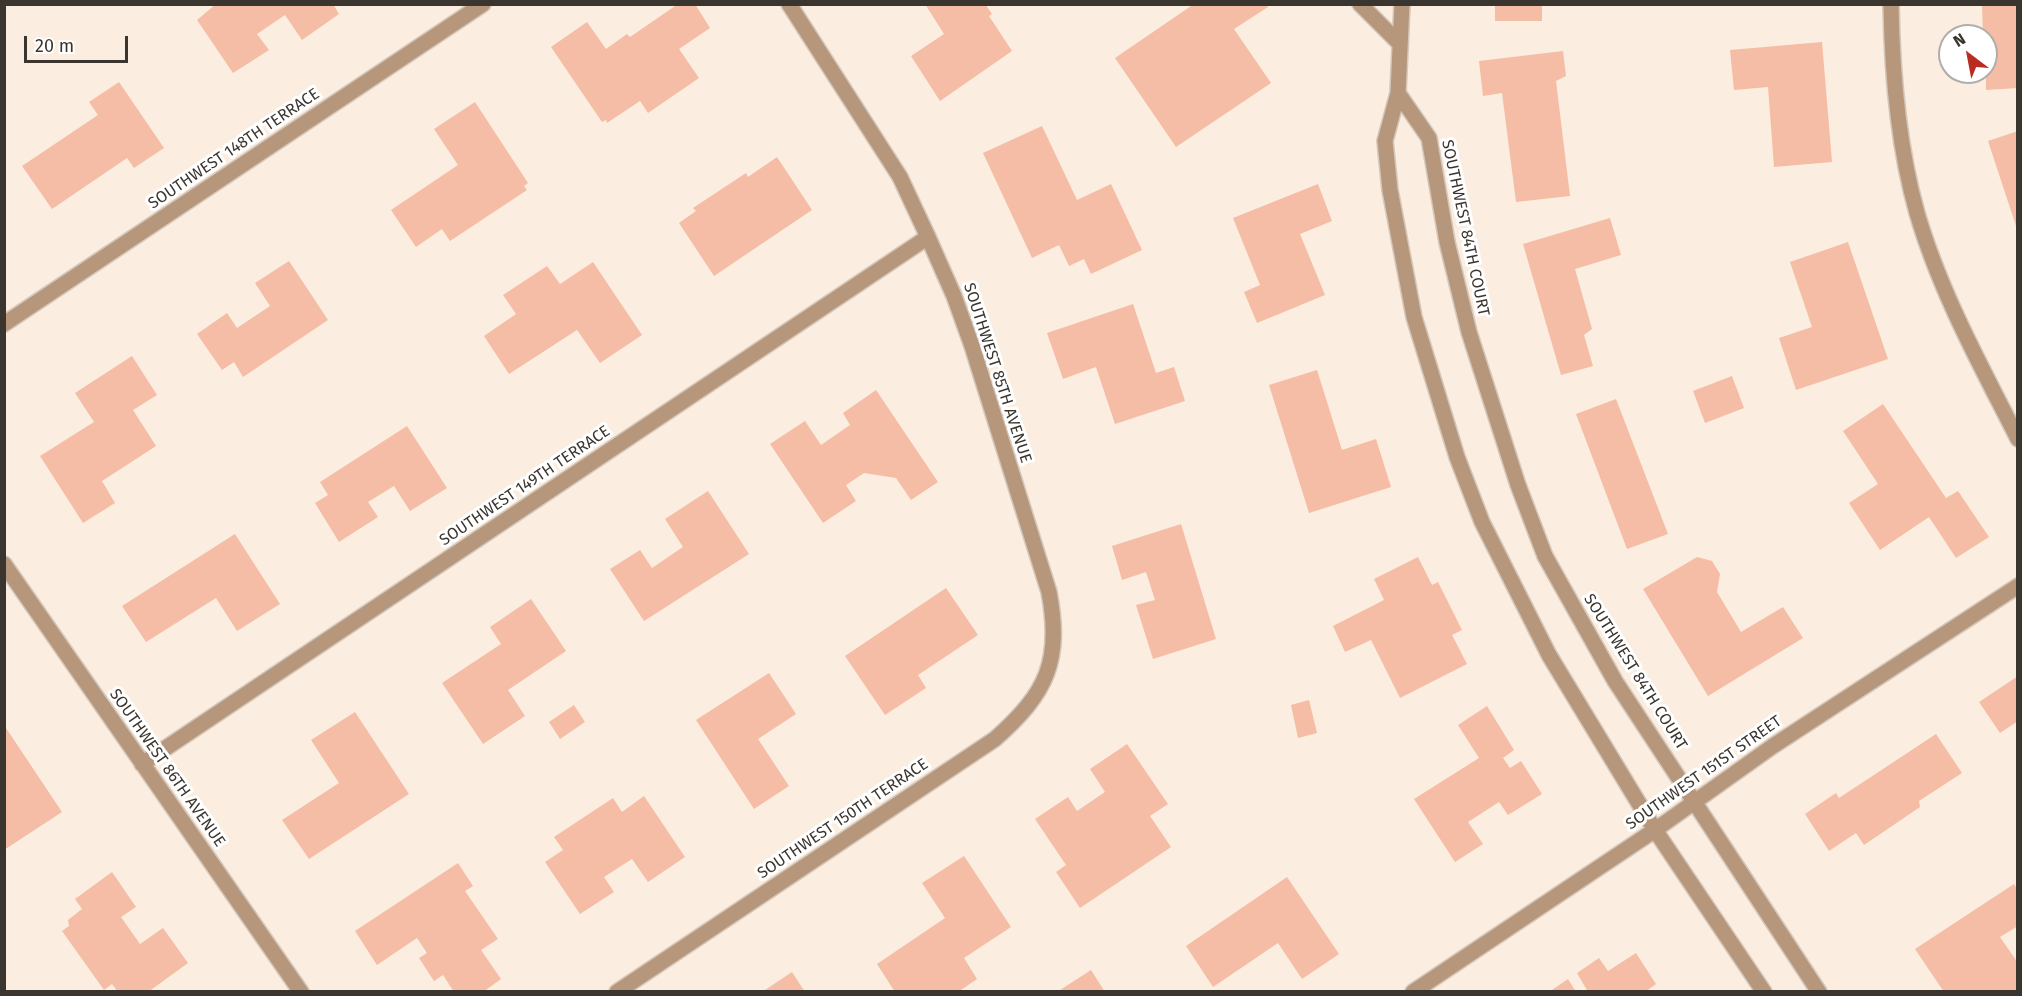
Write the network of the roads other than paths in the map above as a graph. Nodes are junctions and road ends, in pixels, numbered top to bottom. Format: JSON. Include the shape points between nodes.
{"nodes":[{"id":1,"x":483,"y":4,"type":"edge"},
{"id":2,"x":789,"y":4,"type":"edge"},
{"id":3,"x":1360,"y":4,"type":"edge"},
{"id":4,"x":1402,"y":4,"type":"edge"},
{"id":5,"x":1891,"y":4,"type":"edge"},
{"id":6,"x":1399,"y":43,"type":"junction"},
{"id":7,"x":1398,"y":93,"type":"junction"},
{"id":8,"x":928,"y":237,"type":"junction"},
{"id":9,"x":4,"y":324,"type":"edge"},
{"id":10,"x":2018,"y":439,"type":"edge"},
{"id":11,"x":4,"y":564,"type":"edge"},
{"id":12,"x":2018,"y":586,"type":"edge"},
{"id":13,"x":1054,"y":646,"type":"joint"},
{"id":14,"x":142,"y":764,"type":"junction"},
{"id":15,"x":1695,"y":800,"type":"junction"},
{"id":16,"x":1655,"y":830,"type":"junction"},
{"id":17,"x":301,"y":992,"type":"edge"},
{"id":18,"x":617,"y":992,"type":"edge"},
{"id":19,"x":1413,"y":992,"type":"edge"},
{"id":20,"x":1764,"y":992,"type":"edge"},
{"id":21,"x":1819,"y":992,"type":"edge"}],
"edges":[{"from":1,"to":9,"type":"street","name":"SOUTHWEST 148TH TERRACE"},
{"from":2,"to":8,"type":"street","name":"SOUTHWEST 85TH AVENUE","via":[[900,177]]},
{"from":3,"to":6,"type":"street"},
{"from":4,"to":6,"type":"street"},
{"from":5,"to":10,"type":"street","via":[[1892,60],[1917,213],[1944,287]]},
{"from":6,"to":7,"type":"street"},
{"from":7,"to":15,"type":"street","name":"SOUTHWEST 84TH COURT","via":[[1429,138],[1447,242],[1469,332],[1514,474],[1545,556],[1615,681]]},
{"from":7,"to":16,"type":"street","via":[[1385,141],[1399,246],[1414,317],[1456,457],[1482,522],[1549,656]]},
{"from":8,"to":13,"type":"street","name":"SOUTHWEST 85TH AVENUE","via":[[972,346],[1037,552],[1052,611]]},
{"from":8,"to":14,"type":"street","name":"SOUTHWEST 149TH TERRACE"},
{"from":11,"to":14,"type":"street","name":"SOUTHWEST 86TH AVENUE"},
{"from":12,"to":15,"type":"street","name":"SOUTHWEST 151ST STREET"},
{"from":13,"to":18,"type":"street","name":"SOUTHWEST 150TH TERRACE","via":[[1047,675],[1035,698],[995,739]]},
{"from":14,"to":17,"type":"street","name":"SOUTHWEST 86TH AVENUE"},
{"from":15,"to":16,"type":"street","name":"SOUTHWEST 151ST STREET"},
{"from":15,"to":21,"type":"street","name":"SOUTHWEST 84TH COURT"},
{"from":16,"to":19,"type":"street","name":"SOUTHWEST 151ST STREET"},
{"from":16,"to":20,"type":"street"}]}
